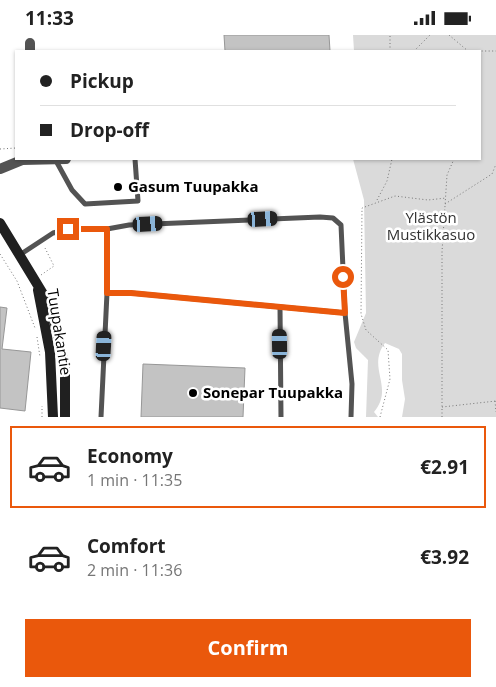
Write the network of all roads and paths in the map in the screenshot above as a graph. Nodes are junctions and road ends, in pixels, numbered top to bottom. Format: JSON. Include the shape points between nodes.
{"nodes":[{"id":1,"x":390,"y":35,"type":"edge"},
{"id":2,"x":430,"y":35,"type":"edge"},
{"id":3,"x":448,"y":35,"type":"edge"},
{"id":4,"x":390,"y":50,"type":"edge"},
{"id":5,"x":415,"y":50,"type":"edge"},
{"id":6,"x":467,"y":50,"type":"edge"},
{"id":7,"x":481,"y":51,"type":"edge"},
{"id":8,"x":496,"y":51,"type":"edge"},
{"id":9,"x":15,"y":148,"type":"edge"},
{"id":10,"x":0,"y":149,"type":"edge"},
{"id":11,"x":22,"y":160,"type":"edge"},
{"id":12,"x":56,"y":160,"type":"edge"},
{"id":13,"x":135,"y":160,"type":"edge"},
{"id":14,"x":392,"y":160,"type":"edge"},
{"id":15,"x":454,"y":160,"type":"edge"},
{"id":16,"x":496,"y":164,"type":"edge"},
{"id":17,"x":0,"y":169,"type":"edge"},
{"id":18,"x":446,"y":198,"type":"junction"},
{"id":19,"x":377,"y":202,"type":"junction"},
{"id":20,"x":445,"y":205,"type":"junction"},
{"id":21,"x":0,"y":223,"type":"edge"},
{"id":22,"x":107,"y":229,"type":"junction"},
{"id":23,"x":41,"y":241,"type":"junction"},
{"id":24,"x":0,"y":254,"type":"edge"},
{"id":25,"x":21,"y":254,"type":"junction"},
{"id":26,"x":35,"y":280,"type":"junction"},
{"id":27,"x":107,"y":293,"type":"junction"},
{"id":28,"x":280,"y":307,"type":"junction"},
{"id":29,"x":345,"y":313,"type":"junction"},
{"id":30,"x":35,"y":329,"type":"dead end"},
{"id":31,"x":37,"y":337,"type":"dead end"},
{"id":32,"x":40,"y":359,"type":"dead end"},
{"id":33,"x":496,"y":401,"type":"edge"},
{"id":34,"x":42,"y":402,"type":"dead end"},
{"id":35,"x":442,"y":407,"type":"junction"},
{"id":36,"x":496,"y":412,"type":"edge"},
{"id":37,"x":42,"y":417,"type":"edge"},
{"id":38,"x":53,"y":417,"type":"edge"},
{"id":39,"x":65,"y":417,"type":"edge"},
{"id":40,"x":101,"y":417,"type":"edge"},
{"id":41,"x":281,"y":417,"type":"edge"},
{"id":42,"x":351,"y":417,"type":"edge"},
{"id":43,"x":380,"y":417,"type":"edge"},
{"id":44,"x":442,"y":417,"type":"edge"}],
"edges":[{"from":1,"to":4,"type":"path"},
{"from":2,"to":5,"type":"path"},
{"from":3,"to":6,"type":"path"},
{"from":7,"to":8,"type":"path"},
{"from":9,"to":10,"type":"path"},
{"from":11,"to":17,"type":"street"},
{"from":12,"to":13,"type":"lane","via":[[72,190],[85,204],[138,201]]},
{"from":14,"to":19,"type":"path"},
{"from":15,"to":18,"type":"path","via":[[448,175]]},
{"from":16,"to":20,"type":"path","via":[[492,174]]},
{"from":18,"to":19,"type":"path","via":[[428,200],[395,196]]},
{"from":18,"to":20,"type":"path"},
{"from":19,"to":43,"type":"path","via":[[362,208],[361,315],[366,330],[388,350],[390,379]]},
{"from":20,"to":35,"type":"path","via":[[441,289],[444,316]]},
{"from":21,"to":25,"type":"main road","name":"Tuupakantie"},
{"from":22,"to":23,"type":"lane","via":[[68,229],[52,233]]},
{"from":22,"to":27,"type":"lane"},
{"from":22,"to":29,"type":"lane","via":[[129,225],[333,218],[341,225]]},
{"from":23,"to":25,"type":"lane"},
{"from":23,"to":26,"type":"path","via":[[54,266]]},
{"from":24,"to":30,"type":"path","via":[[17,281]]},
{"from":25,"to":26,"type":"main road","name":"Tuupakantie"},
{"from":26,"to":38,"type":"main road","name":"Tuupakantie","via":[[50,352]]},
{"from":26,"to":39,"type":"main road","name":"Tuupakantie","via":[[51,307],[62,348]]},
{"from":27,"to":28,"type":"lane"},
{"from":27,"to":40,"type":"lane"},
{"from":28,"to":29,"type":"lane"},
{"from":28,"to":41,"type":"lane"},
{"from":29,"to":42,"type":"lane","via":[[352,384]]},
{"from":31,"to":32,"type":"path"},
{"from":33,"to":35,"type":"path"},
{"from":33,"to":36,"type":"path"},
{"from":34,"to":37,"type":"path"},
{"from":35,"to":44,"type":"path"}]}
